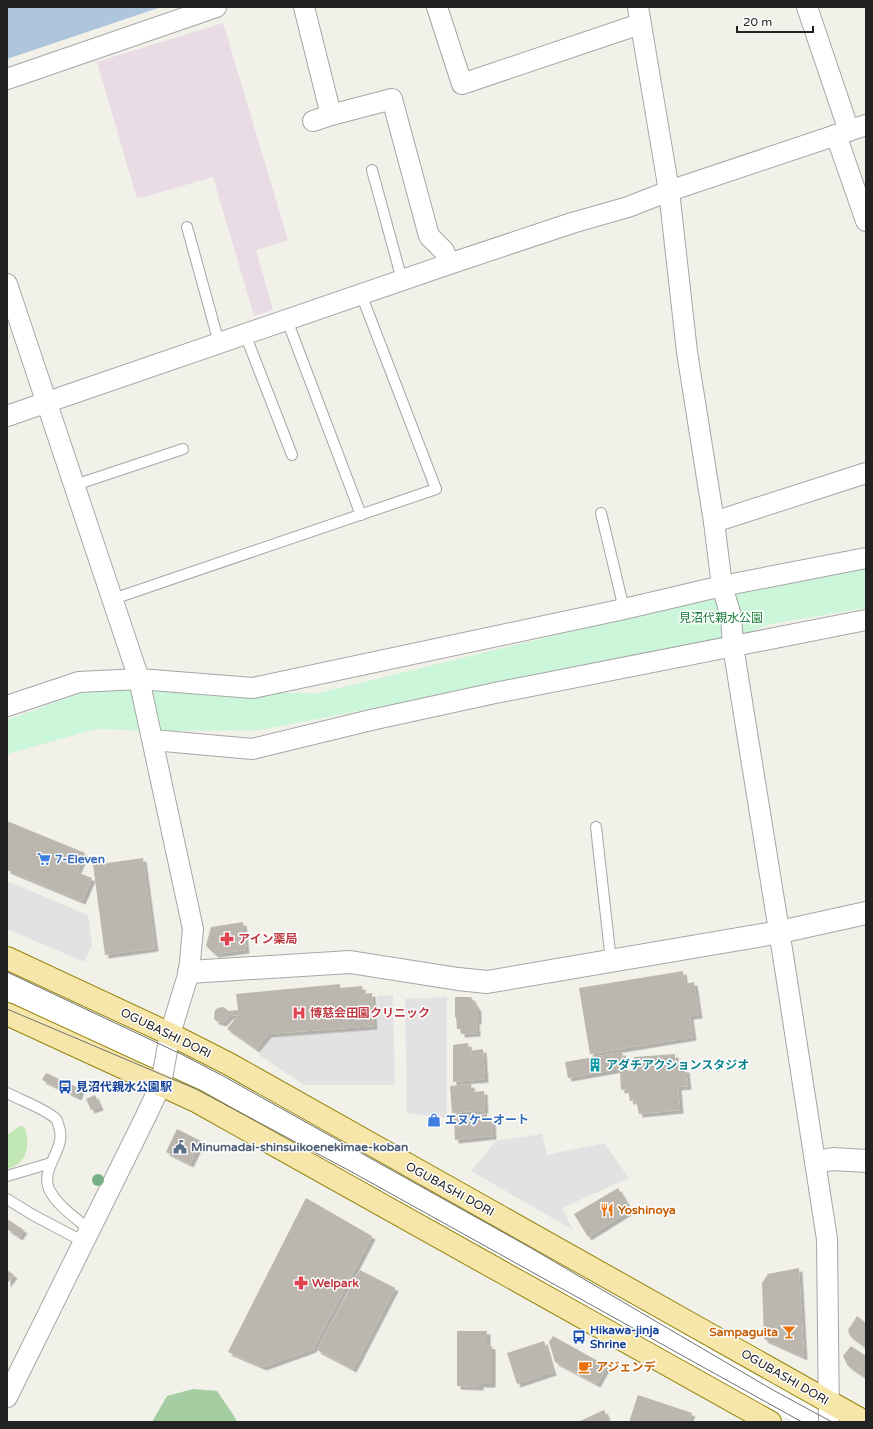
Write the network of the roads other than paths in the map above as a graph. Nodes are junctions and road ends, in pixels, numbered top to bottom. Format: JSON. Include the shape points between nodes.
{"nodes":[{"id":1,"x":216,"y":7,"type":"edge"},
{"id":2,"x":304,"y":7,"type":"edge"},
{"id":3,"x":437,"y":7,"type":"edge"},
{"id":4,"x":807,"y":7,"type":"edge"},
{"id":5,"x":639,"y":16,"type":"edge"},
{"id":6,"x":7,"y":79,"type":"edge"},
{"id":7,"x":850,"y":130,"type":"edge"},
{"id":8,"x":372,"y":170,"type":"dead end"},
{"id":9,"x":669,"y":191,"type":"junction"},
{"id":10,"x":866,"y":221,"type":"edge"},
{"id":11,"x":187,"y":227,"type":"dead end"},
{"id":12,"x":449,"y":264,"type":"junction"},
{"id":13,"x":402,"y":280,"type":"junction"},
{"id":14,"x":7,"y":284,"type":"edge"},
{"id":15,"x":361,"y":294,"type":"junction"},
{"id":16,"x":287,"y":320,"type":"junction"},
{"id":17,"x":245,"y":334,"type":"junction"},
{"id":18,"x":219,"y":343,"type":"junction"},
{"id":19,"x":47,"y":402,"type":"junction"},
{"id":20,"x":7,"y":416,"type":"edge"},
{"id":21,"x":183,"y":449,"type":"dead end"},
{"id":22,"x":292,"y":455,"type":"dead end"},
{"id":23,"x":866,"y":473,"type":"edge"},
{"id":24,"x":75,"y":485,"type":"junction"},
{"id":25,"x":601,"y":513,"type":"dead end"},
{"id":26,"x":361,"y":515,"type":"junction"},
{"id":27,"x":714,"y":522,"type":"junction"},
{"id":28,"x":866,"y":558,"type":"edge"},
{"id":29,"x":722,"y":586,"type":"junction"},
{"id":30,"x":113,"y":599,"type":"junction"},
{"id":31,"x":624,"y":609,"type":"junction"},
{"id":32,"x":866,"y":620,"type":"edge"},
{"id":33,"x":733,"y":646,"type":"junction"},
{"id":34,"x":139,"y":679,"type":"junction"},
{"id":35,"x":7,"y":706,"type":"edge"},
{"id":36,"x":153,"y":740,"type":"junction"},
{"id":37,"x":596,"y":827,"type":"dead end"},
{"id":38,"x":866,"y":913,"type":"edge"},
{"id":39,"x":780,"y":932,"type":"junction"},
{"id":40,"x":7,"y":958,"type":"edge"},
{"id":41,"x":611,"y":961,"type":"junction"},
{"id":42,"x":189,"y":972,"type":"junction"},
{"id":43,"x":7,"y":1014,"type":"edge"},
{"id":44,"x":170,"y":1034,"type":"junction"},
{"id":45,"x":161,"y":1084,"type":"junction"},
{"id":46,"x":7,"y":1093,"type":"edge"},
{"id":47,"x":866,"y":1161,"type":"edge"},
{"id":48,"x":816,"y":1162,"type":"junction"},
{"id":49,"x":52,"y":1163,"type":"junction"},
{"id":50,"x":7,"y":1176,"type":"edge"},
{"id":51,"x":7,"y":1199,"type":"edge"},
{"id":52,"x":87,"y":1236,"type":"junction"},
{"id":53,"x":7,"y":1397,"type":"edge"},
{"id":54,"x":828,"y":1412,"type":"edge"},
{"id":55,"x":770,"y":1422,"type":"edge"},
{"id":56,"x":865,"y":1422,"type":"edge"}],
"edges":[{"from":1,"to":6,"type":"street"},
{"from":2,"to":12,"type":"street","via":[[322,118],[392,99],[429,236],[444,252]]},
{"from":3,"to":5,"type":"street","via":[[462,84]]},
{"from":4,"to":7,"type":"street"},
{"from":5,"to":9,"type":"street"},
{"from":7,"to":9,"type":"street"},
{"from":7,"to":10,"type":"street"},
{"from":8,"to":13,"type":"lane"},
{"from":9,"to":12,"type":"street","via":[[628,207]]},
{"from":9,"to":27,"type":"street","via":[[687,352]]},
{"from":11,"to":18,"type":"lane"},
{"from":12,"to":13,"type":"street"},
{"from":13,"to":15,"type":"street"},
{"from":14,"to":19,"type":"street"},
{"from":15,"to":16,"type":"street"},
{"from":15,"to":26,"type":"lane","via":[[436,489]]},
{"from":16,"to":17,"type":"street"},
{"from":16,"to":26,"type":"lane"},
{"from":17,"to":18,"type":"street"},
{"from":17,"to":22,"type":"lane"},
{"from":18,"to":19,"type":"street"},
{"from":19,"to":20,"type":"street"},
{"from":19,"to":24,"type":"street"},
{"from":21,"to":24,"type":"lane"},
{"from":23,"to":27,"type":"street"},
{"from":24,"to":30,"type":"street"},
{"from":25,"to":31,"type":"lane"},
{"from":26,"to":30,"type":"lane"},
{"from":27,"to":29,"type":"street"},
{"from":28,"to":29,"type":"street"},
{"from":29,"to":31,"type":"street"},
{"from":29,"to":33,"type":"street","via":[[731,616]]},
{"from":30,"to":34,"type":"street"},
{"from":31,"to":34,"type":"street","via":[[253,688]]},
{"from":32,"to":33,"type":"street"},
{"from":33,"to":36,"type":"street","via":[[495,693],[252,749]]},
{"from":33,"to":39,"type":"street"},
{"from":34,"to":35,"type":"street","via":[[79,682]]},
{"from":34,"to":36,"type":"street"},
{"from":36,"to":42,"type":"street","via":[[193,929]]},
{"from":37,"to":41,"type":"lane"},
{"from":38,"to":39,"type":"street"},
{"from":39,"to":41,"type":"street"},
{"from":39,"to":48,"type":"street"},
{"from":40,"to":44,"type":"main road","name":"OGUBASHI DORI"},
{"from":41,"to":42,"type":"street","via":[[487,982],[350,962]]},
{"from":42,"to":44,"type":"street"},
{"from":43,"to":45,"type":"main road"},
{"from":44,"to":45,"type":"street"},
{"from":44,"to":54,"type":"main road","name":"OGUBASHI DORI","via":[[236,1068]]},
{"from":45,"to":52,"type":"street"},
{"from":45,"to":55,"type":"main road","via":[[196,1101]]},
{"from":46,"to":49,"type":"lane","via":[[57,1120],[61,1131],[60,1145]]},
{"from":47,"to":48,"type":"street","via":[[833,1159]]},
{"from":48,"to":54,"type":"street","via":[[827,1239]]},
{"from":49,"to":50,"type":"lane"},
{"from":49,"to":52,"type":"lane","via":[[47,1173],[49,1188]]},
{"from":51,"to":52,"type":"lane","via":[[33,1215]]},
{"from":52,"to":53,"type":"street"},
{"from":54,"to":56,"type":"main road","name":"OGUBASHI DORI"}]}
